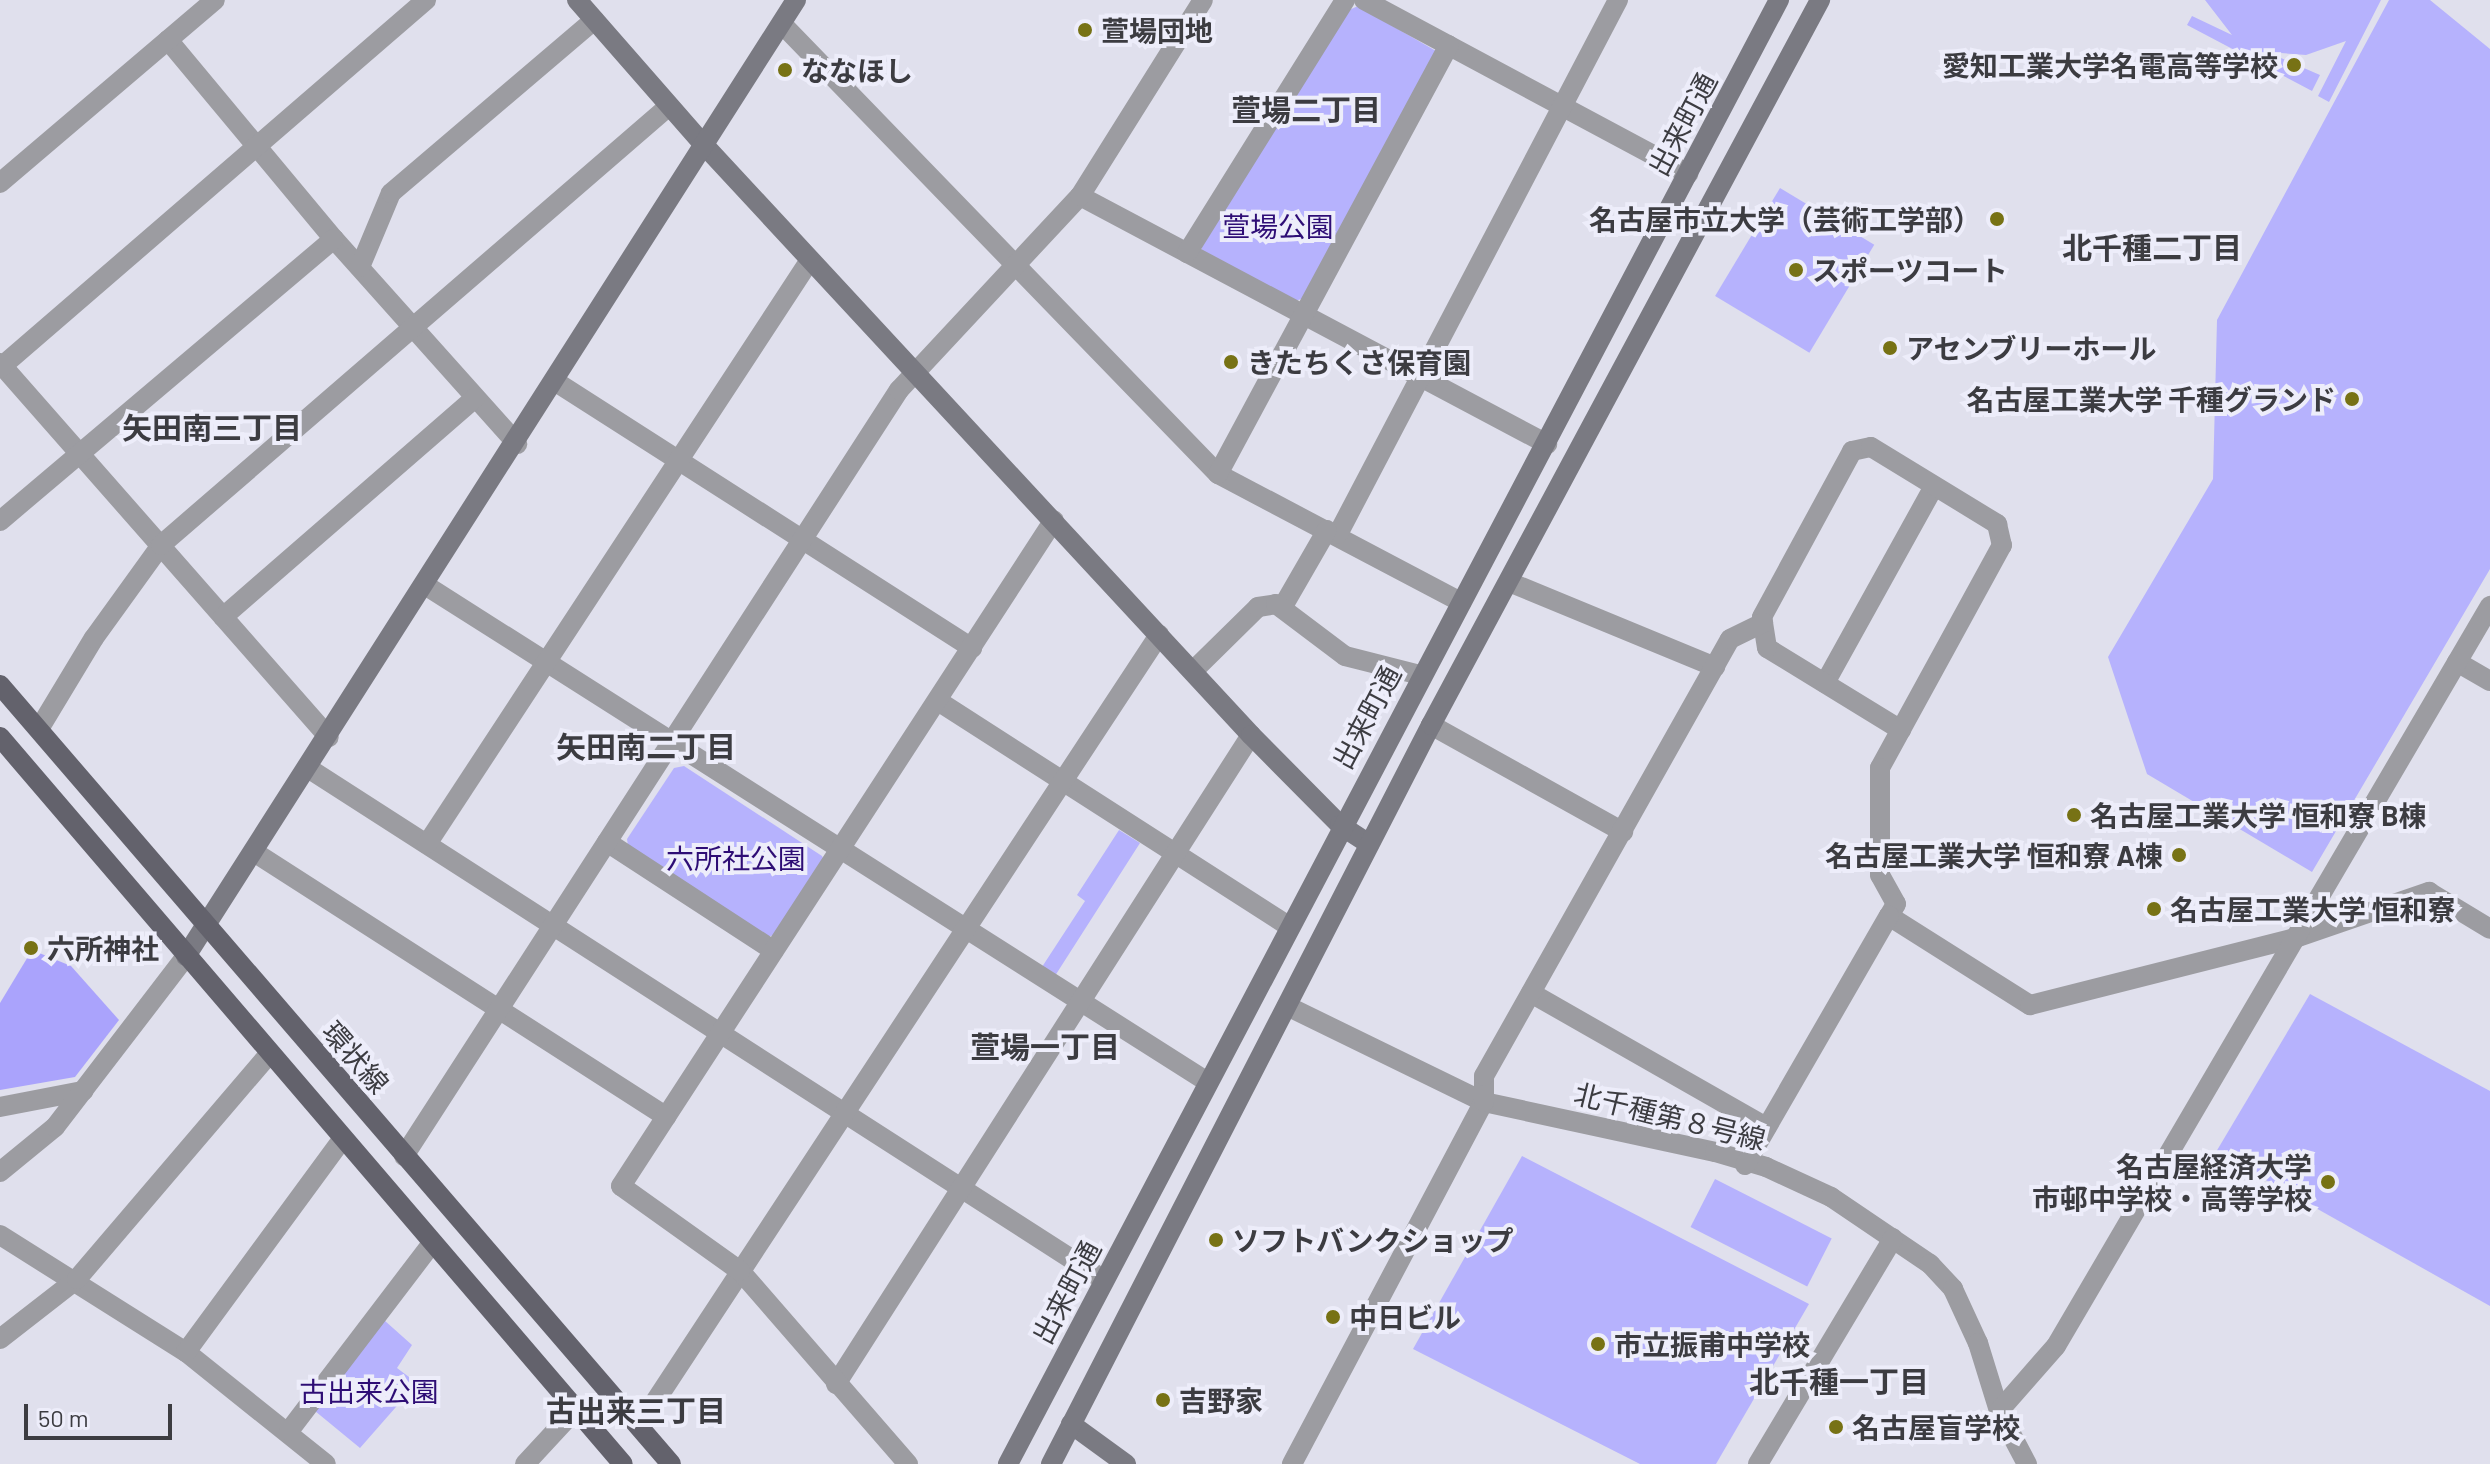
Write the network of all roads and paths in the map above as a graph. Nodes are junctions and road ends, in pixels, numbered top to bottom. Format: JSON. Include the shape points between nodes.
{"nodes":[{"id":1,"x":215,"y":0,"type":"edge"},
{"id":2,"x":426,"y":0,"type":"edge"},
{"id":3,"x":577,"y":0,"type":"edge"},
{"id":4,"x":796,"y":0,"type":"edge"},
{"id":5,"x":1203,"y":0,"type":"edge"},
{"id":6,"x":1345,"y":0,"type":"edge"},
{"id":7,"x":1364,"y":0,"type":"edge"},
{"id":8,"x":1618,"y":0,"type":"edge"},
{"id":9,"x":1779,"y":0,"type":"edge"},
{"id":10,"x":1820,"y":0,"type":"edge"},
{"id":11,"x":594,"y":20,"type":"junction"},
{"id":12,"x":782,"y":24,"type":"junction"},
{"id":13,"x":168,"y":40,"type":"junction"},
{"id":14,"x":1449,"y":45,"type":"junction"},
{"id":15,"x":1563,"y":105,"type":"junction"},
{"id":16,"x":669,"y":106,"type":"junction"},
{"id":17,"x":257,"y":146,"type":"junction"},
{"id":18,"x":705,"y":146,"type":"junction"},
{"id":19,"x":1688,"y":174,"type":"junction"},
{"id":20,"x":0,"y":183,"type":"edge"},
{"id":21,"x":1080,"y":196,"type":"junction"},
{"id":22,"x":334,"y":239,"type":"junction"},
{"id":23,"x":1187,"y":253,"type":"junction"},
{"id":24,"x":810,"y":260,"type":"junction"},
{"id":25,"x":1016,"y":265,"type":"junction"},
{"id":26,"x":360,"y":267,"type":"junction"},
{"id":27,"x":1304,"y":315,"type":"junction"},
{"id":28,"x":413,"y":328,"type":"junction"},
{"id":29,"x":1,"y":366,"type":"edge"},
{"id":30,"x":914,"y":373,"type":"junction"},
{"id":31,"x":1419,"y":377,"type":"junction"},
{"id":32,"x":556,"y":382,"type":"junction"},
{"id":33,"x":475,"y":398,"type":"junction"},
{"id":34,"x":517,"y":444,"type":"junction"},
{"id":35,"x":1547,"y":444,"type":"junction"},
{"id":36,"x":80,"y":454,"type":"junction"},
{"id":37,"x":678,"y":461,"type":"junction"},
{"id":38,"x":1218,"y":474,"type":"junction"},
{"id":39,"x":1934,"y":486,"type":"junction"},
{"id":40,"x":1054,"y":520,"type":"junction"},
{"id":41,"x":0,"y":521,"type":"edge"},
{"id":42,"x":1332,"y":532,"type":"junction"},
{"id":43,"x":803,"y":539,"type":"junction"},
{"id":44,"x":161,"y":545,"type":"junction"},
{"id":45,"x":1509,"y":582,"type":"junction"},
{"id":46,"x":425,"y":585,"type":"junction"},
{"id":47,"x":1461,"y":602,"type":"junction"},
{"id":48,"x":2490,"y":606,"type":"edge"},
{"id":49,"x":1282,"y":608,"type":"junction"},
{"id":50,"x":223,"y":617,"type":"junction"},
{"id":51,"x":1763,"y":623,"type":"junction"},
{"id":52,"x":1159,"y":635,"type":"junction"},
{"id":53,"x":972,"y":648,"type":"junction"},
{"id":54,"x":546,"y":661,"type":"junction"},
{"id":55,"x":2457,"y":662,"type":"junction"},
{"id":56,"x":1715,"y":667,"type":"junction"},
{"id":57,"x":1194,"y":670,"type":"junction"},
{"id":58,"x":1420,"y":675,"type":"junction"},
{"id":59,"x":2490,"y":681,"type":"edge"},
{"id":60,"x":1825,"y":683,"type":"junction"},
{"id":61,"x":0,"y":685,"type":"edge"},
{"id":62,"x":938,"y":701,"type":"junction"},
{"id":63,"x":1431,"y":725,"type":"junction"},
{"id":64,"x":39,"y":729,"type":"junction"},
{"id":65,"x":1901,"y":730,"type":"junction"},
{"id":66,"x":1251,"y":735,"type":"junction"},
{"id":67,"x":0,"y":737,"type":"edge"},
{"id":68,"x":329,"y":737,"type":"junction"},
{"id":69,"x":671,"y":744,"type":"junction"},
{"id":70,"x":308,"y":768,"type":"junction"},
{"id":71,"x":1062,"y":781,"type":"junction"},
{"id":72,"x":1340,"y":825,"type":"junction"},
{"id":73,"x":1623,"y":832,"type":"junction"},
{"id":74,"x":607,"y":842,"type":"junction"},
{"id":75,"x":427,"y":844,"type":"junction"},
{"id":76,"x":1369,"y":844,"type":"junction"},
{"id":77,"x":842,"y":850,"type":"junction"},
{"id":78,"x":254,"y":852,"type":"junction"},
{"id":79,"x":1177,"y":855,"type":"junction"},
{"id":80,"x":1889,"y":916,"type":"junction"},
{"id":81,"x":553,"y":925,"type":"junction"},
{"id":82,"x":206,"y":926,"type":"junction"},
{"id":83,"x":1288,"y":926,"type":"junction"},
{"id":84,"x":965,"y":929,"type":"junction"},
{"id":85,"x":2490,"y":929,"type":"edge"},
{"id":86,"x":2298,"y":937,"type":"junction"},
{"id":87,"x":774,"y":951,"type":"junction"},
{"id":88,"x":186,"y":956,"type":"junction"},
{"id":89,"x":1531,"y":993,"type":"junction"},
{"id":90,"x":1081,"y":1003,"type":"junction"},
{"id":91,"x":1287,"y":1006,"type":"junction"},
{"id":92,"x":498,"y":1009,"type":"junction"},
{"id":93,"x":720,"y":1031,"type":"junction"},
{"id":94,"x":269,"y":1054,"type":"junction"},
{"id":95,"x":1206,"y":1081,"type":"junction"},
{"id":96,"x":83,"y":1091,"type":"junction"},
{"id":97,"x":1484,"y":1102,"type":"junction"},
{"id":98,"x":0,"y":1107,"type":"edge"},
{"id":99,"x":844,"y":1112,"type":"junction"},
{"id":100,"x":666,"y":1117,"type":"junction"},
{"id":101,"x":1766,"y":1127,"type":"junction"},
{"id":102,"x":343,"y":1138,"type":"junction"},
{"id":103,"x":404,"y":1156,"type":"junction"},
{"id":104,"x":1745,"y":1165,"type":"junction"},
{"id":105,"x":0,"y":1172,"type":"edge"},
{"id":106,"x":961,"y":1189,"type":"junction"},
{"id":107,"x":0,"y":1235,"type":"edge"},
{"id":108,"x":1893,"y":1238,"type":"junction"},
{"id":109,"x":432,"y":1243,"type":"junction"},
{"id":110,"x":740,"y":1271,"type":"junction"},
{"id":111,"x":77,"y":1279,"type":"junction"},
{"id":112,"x":1104,"y":1280,"type":"junction"},
{"id":113,"x":0,"y":1339,"type":"edge"},
{"id":114,"x":186,"y":1352,"type":"junction"},
{"id":115,"x":836,"y":1384,"type":"junction"},
{"id":116,"x":576,"y":1409,"type":"junction"},
{"id":117,"x":1999,"y":1411,"type":"junction"},
{"id":118,"x":1071,"y":1424,"type":"junction"},
{"id":119,"x":639,"y":1426,"type":"junction"},
{"id":120,"x":289,"y":1431,"type":"junction"},
{"id":121,"x":326,"y":1464,"type":"edge"},
{"id":122,"x":525,"y":1464,"type":"edge"},
{"id":123,"x":623,"y":1464,"type":"edge"},
{"id":124,"x":671,"y":1464,"type":"edge"},
{"id":125,"x":908,"y":1464,"type":"edge"},
{"id":126,"x":1008,"y":1464,"type":"edge"},
{"id":127,"x":1051,"y":1464,"type":"edge"},
{"id":128,"x":1126,"y":1464,"type":"edge"},
{"id":129,"x":1292,"y":1464,"type":"edge"},
{"id":130,"x":1758,"y":1464,"type":"edge"},
{"id":131,"x":2027,"y":1464,"type":"edge"}],
"edges":[{"from":1,"to":13,"type":"street"},
{"from":2,"to":17,"type":"street"},
{"from":3,"to":11,"type":"main road"},
{"from":4,"to":12,"type":"main road"},
{"from":5,"to":21,"type":"street"},
{"from":6,"to":23,"type":"street"},
{"from":7,"to":14,"type":"street"},
{"from":8,"to":15,"type":"street"},
{"from":9,"to":19,"type":"main road","name":"出来町通"},
{"from":10,"to":45,"type":"main road"},
{"from":11,"to":16,"type":"main road"},
{"from":11,"to":26,"type":"street","via":[[391,193]]},
{"from":12,"to":18,"type":"main road"},
{"from":12,"to":25,"type":"street"},
{"from":13,"to":17,"type":"street"},
{"from":13,"to":20,"type":"street"},
{"from":14,"to":15,"type":"street"},
{"from":14,"to":27,"type":"street"},
{"from":15,"to":19,"type":"street"},
{"from":15,"to":31,"type":"street"},
{"from":16,"to":18,"type":"main road"},
{"from":16,"to":28,"type":"street"},
{"from":17,"to":22,"type":"street"},
{"from":17,"to":29,"type":"street"},
{"from":18,"to":24,"type":"main road"},
{"from":18,"to":32,"type":"main road"},
{"from":19,"to":35,"type":"main road","name":"出来町通"},
{"from":21,"to":23,"type":"street"},
{"from":21,"to":25,"type":"street"},
{"from":22,"to":26,"type":"street"},
{"from":22,"to":36,"type":"street"},
{"from":23,"to":27,"type":"street"},
{"from":24,"to":30,"type":"main road"},
{"from":24,"to":37,"type":"street"},
{"from":25,"to":30,"type":"street"},
{"from":25,"to":38,"type":"street"},
{"from":26,"to":28,"type":"street"},
{"from":27,"to":31,"type":"street"},
{"from":27,"to":38,"type":"street"},
{"from":28,"to":33,"type":"street"},
{"from":28,"to":44,"type":"street"},
{"from":29,"to":36,"type":"street"},
{"from":30,"to":40,"type":"main road"},
{"from":30,"to":43,"type":"street"},
{"from":31,"to":35,"type":"street"},
{"from":31,"to":42,"type":"street"},
{"from":32,"to":34,"type":"main road"},
{"from":32,"to":37,"type":"street"},
{"from":33,"to":34,"type":"street"},
{"from":33,"to":50,"type":"street"},
{"from":34,"to":46,"type":"main road"},
{"from":35,"to":47,"type":"main road","name":"出来町通"},
{"from":36,"to":41,"type":"street"},
{"from":36,"to":44,"type":"street"},
{"from":37,"to":43,"type":"street"},
{"from":37,"to":54,"type":"street"},
{"from":38,"to":42,"type":"street"},
{"from":39,"to":51,"type":"street","via":[[1871,447],[1852,451]]},
{"from":39,"to":60,"type":"street"},
{"from":39,"to":65,"type":"street","via":[[1997,524],[2002,545]]},
{"from":40,"to":52,"type":"main road"},
{"from":40,"to":53,"type":"street"},
{"from":42,"to":47,"type":"street"},
{"from":42,"to":49,"type":"street"},
{"from":43,"to":53,"type":"street"},
{"from":43,"to":69,"type":"street"},
{"from":44,"to":50,"type":"street"},
{"from":44,"to":64,"type":"street","via":[[94,638]]},
{"from":45,"to":56,"type":"street"},
{"from":45,"to":63,"type":"main road"},
{"from":46,"to":54,"type":"street"},
{"from":46,"to":68,"type":"main road"},
{"from":47,"to":58,"type":"main road","name":"出来町通"},
{"from":48,"to":55,"type":"street"},
{"from":49,"to":57,"type":"street","via":[[1258,607]]},
{"from":49,"to":58,"type":"street","via":[[1345,656]]},
{"from":50,"to":68,"type":"street"},
{"from":51,"to":56,"type":"street","via":[[1730,639]]},
{"from":51,"to":60,"type":"street","via":[[1767,648]]},
{"from":52,"to":57,"type":"main road"},
{"from":52,"to":71,"type":"street"},
{"from":53,"to":62,"type":"street"},
{"from":54,"to":69,"type":"street"},
{"from":54,"to":75,"type":"street"},
{"from":55,"to":59,"type":"street"},
{"from":55,"to":86,"type":"street"},
{"from":56,"to":73,"type":"street"},
{"from":57,"to":66,"type":"main road"},
{"from":58,"to":72,"type":"main road","name":"出来町通"},
{"from":60,"to":65,"type":"street"},
{"from":61,"to":64,"type":"main road","name":"環状線"},
{"from":62,"to":71,"type":"street"},
{"from":62,"to":77,"type":"street"},
{"from":63,"to":73,"type":"street"},
{"from":63,"to":76,"type":"main road"},
{"from":64,"to":82,"type":"main road","name":"環状線"},
{"from":65,"to":80,"type":"street","via":[[1880,768],[1880,875],[1896,904]]},
{"from":66,"to":72,"type":"main road"},
{"from":66,"to":79,"type":"street"},
{"from":67,"to":88,"type":"main road"},
{"from":68,"to":70,"type":"main road"},
{"from":69,"to":74,"type":"street"},
{"from":69,"to":77,"type":"street"},
{"from":70,"to":75,"type":"street"},
{"from":70,"to":78,"type":"main road"},
{"from":71,"to":79,"type":"street"},
{"from":71,"to":84,"type":"street"},
{"from":72,"to":76,"type":"main road"},
{"from":72,"to":83,"type":"main road","name":"出来町通"},
{"from":73,"to":89,"type":"street"},
{"from":74,"to":81,"type":"street"},
{"from":74,"to":87,"type":"street"},
{"from":75,"to":81,"type":"street"},
{"from":76,"to":91,"type":"main road"},
{"from":77,"to":84,"type":"street"},
{"from":77,"to":87,"type":"street"},
{"from":78,"to":82,"type":"main road"},
{"from":78,"to":92,"type":"street"},
{"from":79,"to":83,"type":"street"},
{"from":79,"to":90,"type":"street"},
{"from":80,"to":86,"type":"street","via":[[2030,1005]]},
{"from":80,"to":101,"type":"street"},
{"from":81,"to":92,"type":"street"},
{"from":81,"to":93,"type":"street"},
{"from":82,"to":88,"type":"main road"},
{"from":82,"to":103,"type":"main road","name":"環状線"},
{"from":83,"to":95,"type":"main road","name":"出来町通"},
{"from":84,"to":90,"type":"street"},
{"from":84,"to":99,"type":"street"},
{"from":85,"to":86,"type":"street","via":[[2429,892]]},
{"from":86,"to":117,"type":"street","via":[[2056,1346]]},
{"from":87,"to":93,"type":"street"},
{"from":88,"to":94,"type":"main road"},
{"from":88,"to":96,"type":"street"},
{"from":89,"to":97,"type":"street","via":[[1484,1076]]},
{"from":89,"to":101,"type":"street"},
{"from":90,"to":95,"type":"street"},
{"from":90,"to":106,"type":"street"},
{"from":91,"to":97,"type":"street","name":"北千種第８号線"},
{"from":91,"to":118,"type":"main road"},
{"from":92,"to":100,"type":"street"},
{"from":92,"to":103,"type":"street"},
{"from":93,"to":99,"type":"street"},
{"from":93,"to":100,"type":"street"},
{"from":94,"to":102,"type":"main road"},
{"from":94,"to":111,"type":"street"},
{"from":95,"to":112,"type":"main road","name":"出来町通"},
{"from":96,"to":98,"type":"street"},
{"from":96,"to":105,"type":"street","via":[[55,1127]]},
{"from":97,"to":104,"type":"street","name":"北千種第８号線","via":[[1689,1145]]},
{"from":97,"to":129,"type":"street"},
{"from":99,"to":106,"type":"street"},
{"from":99,"to":110,"type":"street"},
{"from":100,"to":110,"type":"street","via":[[621,1186]]},
{"from":101,"to":104,"type":"street"},
{"from":102,"to":109,"type":"main road"},
{"from":102,"to":114,"type":"street"},
{"from":103,"to":119,"type":"main road","name":"環状線"},
{"from":104,"to":108,"type":"street","name":"北千種第８号線","via":[[1800,1181]]},
{"from":106,"to":112,"type":"street"},
{"from":106,"to":115,"type":"street"},
{"from":107,"to":111,"type":"street"},
{"from":108,"to":117,"type":"street","name":"北千種第８号線","via":[[1930,1264],[1953,1289],[1978,1343]]},
{"from":108,"to":130,"type":"street"},
{"from":109,"to":116,"type":"main road"},
{"from":109,"to":120,"type":"street"},
{"from":110,"to":115,"type":"street"},
{"from":110,"to":119,"type":"street"},
{"from":111,"to":113,"type":"street"},
{"from":111,"to":114,"type":"street"},
{"from":112,"to":126,"type":"main road","name":"出来町通"},
{"from":114,"to":120,"type":"street"},
{"from":115,"to":125,"type":"street"},
{"from":116,"to":122,"type":"street"},
{"from":116,"to":123,"type":"main road"},
{"from":117,"to":131,"type":"street","name":"北千種第８号線"},
{"from":118,"to":127,"type":"main road"},
{"from":118,"to":128,"type":"main road"},
{"from":119,"to":124,"type":"main road","name":"環状線"},
{"from":120,"to":121,"type":"street"}]}
